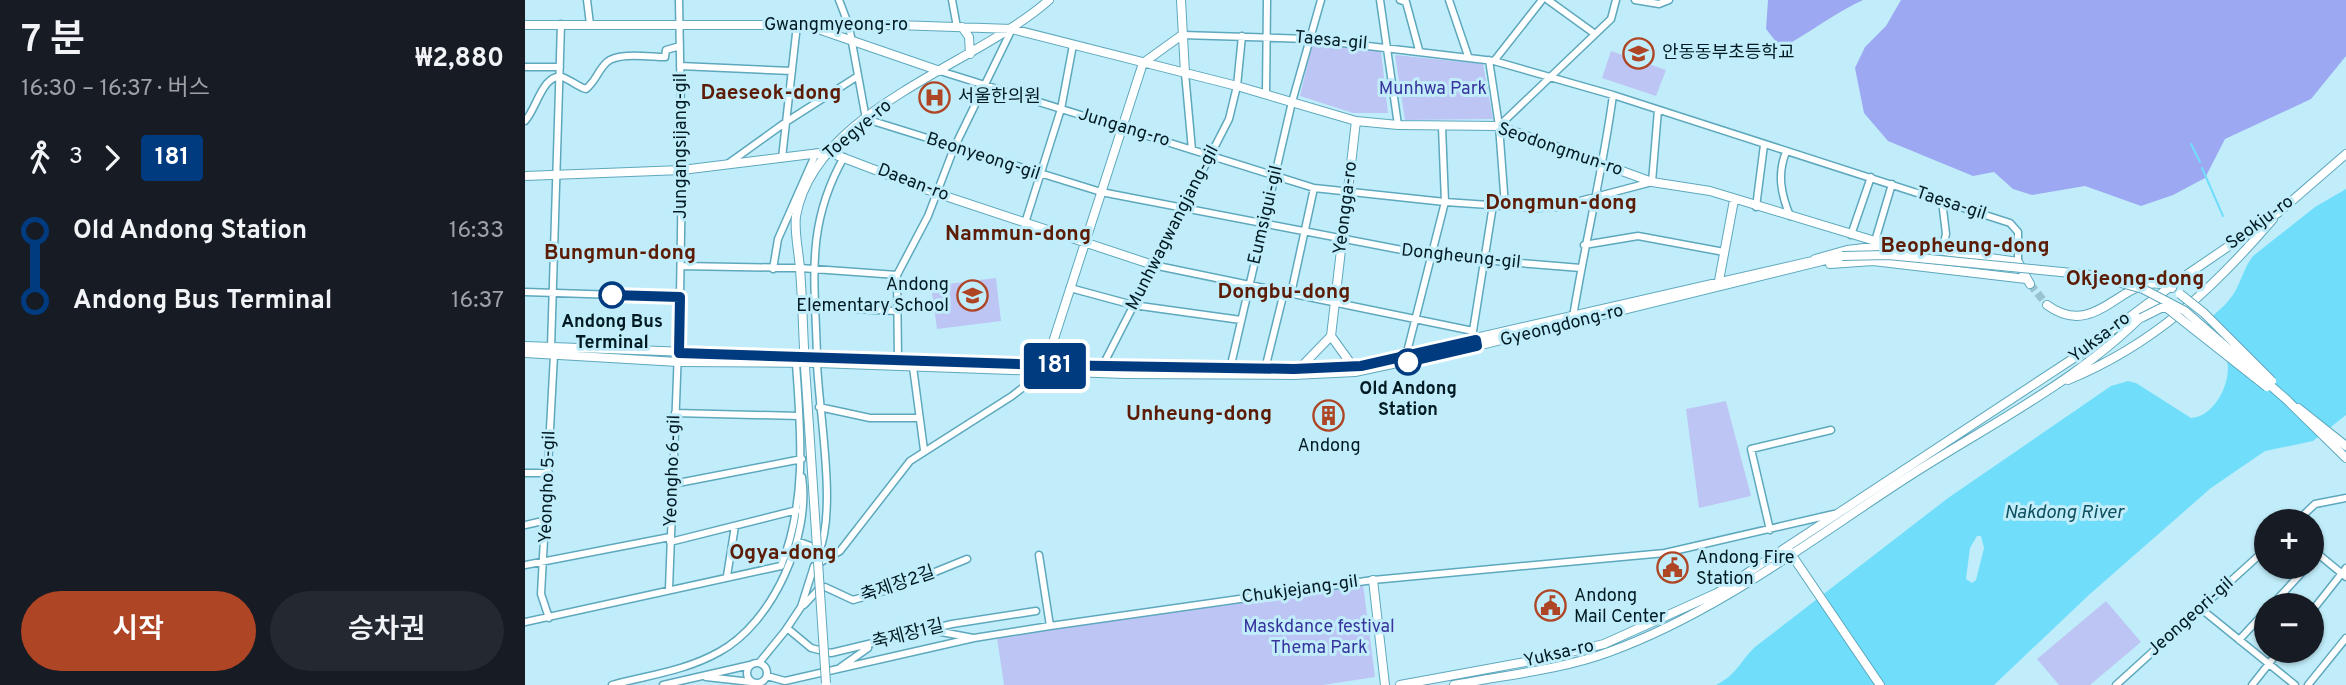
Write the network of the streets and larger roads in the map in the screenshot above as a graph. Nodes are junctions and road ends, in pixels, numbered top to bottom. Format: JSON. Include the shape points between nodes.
{"nodes":[{"id":1,"x":587,"y":0,"type":"edge"},
{"id":2,"x":679,"y":0,"type":"edge"},
{"id":3,"x":839,"y":0,"type":"edge"},
{"id":4,"x":952,"y":0,"type":"edge"},
{"id":5,"x":1049,"y":0,"type":"edge"},
{"id":6,"x":1181,"y":0,"type":"edge"},
{"id":7,"x":1267,"y":0,"type":"edge"},
{"id":8,"x":1321,"y":0,"type":"edge"},
{"id":9,"x":1380,"y":0,"type":"edge"},
{"id":10,"x":1400,"y":0,"type":"edge"},
{"id":11,"x":1449,"y":0,"type":"edge"},
{"id":12,"x":1542,"y":0,"type":"edge"},
{"id":13,"x":1548,"y":0,"type":"edge"},
{"id":14,"x":1616,"y":0,"type":"edge"},
{"id":15,"x":1635,"y":0,"type":"edge"},
{"id":16,"x":1669,"y":0,"type":"edge"},
{"id":17,"x":679,"y":23,"type":"junction"},
{"id":18,"x":561,"y":24,"type":"junction"},
{"id":19,"x":590,"y":24,"type":"junction"},
{"id":20,"x":525,"y":25,"type":"edge"},
{"id":21,"x":797,"y":25,"type":"junction"},
{"id":22,"x":809,"y":26,"type":"junction"},
{"id":23,"x":849,"y":26,"type":"junction"},
{"id":24,"x":960,"y":27,"type":"junction"},
{"id":25,"x":1012,"y":29,"type":"junction"},
{"id":26,"x":1595,"y":34,"type":"junction"},
{"id":27,"x":1182,"y":35,"type":"junction"},
{"id":28,"x":1242,"y":36,"type":"junction"},
{"id":29,"x":1269,"y":36,"type":"junction"},
{"id":30,"x":1309,"y":39,"type":"junction"},
{"id":31,"x":852,"y":42,"type":"junction"},
{"id":32,"x":1073,"y":45,"type":"junction"},
{"id":33,"x":680,"y":46,"type":"junction"},
{"id":34,"x":1386,"y":47,"type":"junction"},
{"id":35,"x":1419,"y":50,"type":"junction"},
{"id":36,"x":970,"y":54,"type":"junction"},
{"id":37,"x":1468,"y":56,"type":"junction"},
{"id":38,"x":1491,"y":61,"type":"junction"},
{"id":39,"x":1143,"y":63,"type":"junction"},
{"id":40,"x":680,"y":66,"type":"junction"},
{"id":41,"x":525,"y":67,"type":"edge"},
{"id":42,"x":560,"y":67,"type":"junction"},
{"id":43,"x":792,"y":71,"type":"junction"},
{"id":44,"x":940,"y":71,"type":"junction"},
{"id":45,"x":1185,"y":73,"type":"junction"},
{"id":46,"x":858,"y":76,"type":"junction"},
{"id":47,"x":560,"y":77,"type":"junction"},
{"id":48,"x":1553,"y":78,"type":"junction"},
{"id":49,"x":984,"y":85,"type":"junction"},
{"id":50,"x":1237,"y":86,"type":"junction"},
{"id":51,"x":1266,"y":94,"type":"junction"},
{"id":52,"x":1612,"y":95,"type":"junction"},
{"id":53,"x":1292,"y":102,"type":"junction"},
{"id":54,"x":1061,"y":108,"type":"junction"},
{"id":55,"x":1658,"y":110,"type":"junction"},
{"id":56,"x":866,"y":119,"type":"junction"},
{"id":57,"x":525,"y":121,"type":"edge"},
{"id":58,"x":1356,"y":121,"type":"junction"},
{"id":59,"x":786,"y":122,"type":"junction"},
{"id":60,"x":1398,"y":125,"type":"junction"},
{"id":61,"x":1499,"y":126,"type":"junction"},
{"id":62,"x":1442,"y":127,"type":"junction"},
{"id":63,"x":1122,"y":128,"type":"junction"},
{"id":64,"x":1764,"y":145,"type":"junction"},
{"id":65,"x":954,"y":148,"type":"junction"},
{"id":66,"x":1192,"y":150,"type":"junction"},
{"id":67,"x":828,"y":152,"type":"junction"},
{"id":68,"x":1786,"y":152,"type":"junction"},
{"id":69,"x":816,"y":153,"type":"junction"},
{"id":70,"x":2346,"y":154,"type":"edge"},
{"id":71,"x":1210,"y":155,"type":"junction"},
{"id":72,"x":844,"y":157,"type":"junction"},
{"id":73,"x":782,"y":158,"type":"junction"},
{"id":74,"x":727,"y":165,"type":"junction"},
{"id":75,"x":1603,"y":165,"type":"junction"},
{"id":76,"x":682,"y":170,"type":"junction"},
{"id":77,"x":525,"y":176,"type":"edge"},
{"id":78,"x":558,"y":176,"type":"junction"},
{"id":79,"x":1041,"y":176,"type":"junction"},
{"id":80,"x":1275,"y":176,"type":"junction"},
{"id":81,"x":1871,"y":177,"type":"junction"},
{"id":82,"x":1652,"y":182,"type":"junction"},
{"id":83,"x":1892,"y":184,"type":"junction"},
{"id":84,"x":1314,"y":188,"type":"junction"},
{"id":85,"x":1101,"y":192,"type":"junction"},
{"id":86,"x":936,"y":193,"type":"junction"},
{"id":87,"x":1348,"y":193,"type":"junction"},
{"id":88,"x":1595,"y":196,"type":"junction"},
{"id":89,"x":1734,"y":200,"type":"junction"},
{"id":90,"x":1942,"y":201,"type":"junction"},
{"id":91,"x":1445,"y":202,"type":"junction"},
{"id":92,"x":1493,"y":205,"type":"junction"},
{"id":93,"x":1505,"y":206,"type":"junction"},
{"id":94,"x":1756,"y":206,"type":"junction"},
{"id":95,"x":1182,"y":209,"type":"junction"},
{"id":96,"x":2279,"y":212,"type":"junction"},
{"id":97,"x":1790,"y":216,"type":"junction"},
{"id":98,"x":1025,"y":223,"type":"junction"},
{"id":99,"x":1263,"y":225,"type":"junction"},
{"id":100,"x":1305,"y":233,"type":"junction"},
{"id":101,"x":1851,"y":235,"type":"junction"},
{"id":102,"x":1342,"y":240,"type":"junction"},
{"id":103,"x":1085,"y":242,"type":"junction"},
{"id":104,"x":1875,"y":242,"type":"junction"},
{"id":105,"x":1584,"y":244,"type":"junction"},
{"id":106,"x":1891,"y":245,"type":"junction"},
{"id":107,"x":1724,"y":252,"type":"junction"},
{"id":108,"x":1942,"y":252,"type":"junction"},
{"id":109,"x":1433,"y":257,"type":"junction"},
{"id":110,"x":1483,"y":261,"type":"junction"},
{"id":111,"x":2018,"y":262,"type":"junction"},
{"id":112,"x":1811,"y":263,"type":"junction"},
{"id":113,"x":1153,"y":265,"type":"junction"},
{"id":114,"x":681,"y":266,"type":"junction"},
{"id":115,"x":800,"y":268,"type":"junction"},
{"id":116,"x":1581,"y":268,"type":"junction"},
{"id":117,"x":773,"y":269,"type":"junction"},
{"id":118,"x":815,"y":269,"type":"junction"},
{"id":119,"x":897,"y":275,"type":"junction"},
{"id":120,"x":1249,"y":285,"type":"junction"},
{"id":121,"x":1718,"y":285,"type":"junction"},
{"id":122,"x":2170,"y":286,"type":"junction"},
{"id":123,"x":1070,"y":288,"type":"junction"},
{"id":124,"x":525,"y":292,"type":"edge"},
{"id":125,"x":553,"y":293,"type":"junction"},
{"id":126,"x":1287,"y":293,"type":"junction"},
{"id":127,"x":680,"y":297,"type":"junction"},
{"id":128,"x":1335,"y":303,"type":"junction"},
{"id":129,"x":1133,"y":305,"type":"junction"},
{"id":130,"x":2047,"y":305,"type":"tunnel mouth"},
{"id":131,"x":815,"y":307,"type":"junction"},
{"id":132,"x":896,"y":311,"type":"junction"},
{"id":133,"x":2141,"y":318,"type":"junction"},
{"id":134,"x":1241,"y":320,"type":"junction"},
{"id":135,"x":1416,"y":320,"type":"junction"},
{"id":136,"x":1574,"y":320,"type":"junction"},
{"id":137,"x":1331,"y":336,"type":"junction"},
{"id":138,"x":1475,"y":339,"type":"junction"},
{"id":139,"x":525,"y":346,"type":"edge"},
{"id":140,"x":553,"y":352,"type":"junction"},
{"id":141,"x":525,"y":353,"type":"edge"},
{"id":142,"x":1406,"y":356,"type":"junction"},
{"id":143,"x":678,"y":357,"type":"junction"},
{"id":144,"x":817,"y":359,"type":"junction"},
{"id":145,"x":898,"y":359,"type":"junction"},
{"id":146,"x":802,"y":361,"type":"junction"},
{"id":147,"x":913,"y":367,"type":"junction"},
{"id":148,"x":1102,"y":367,"type":"junction"},
{"id":149,"x":1045,"y":368,"type":"junction"},
{"id":150,"x":1230,"y":369,"type":"junction"},
{"id":151,"x":1265,"y":369,"type":"junction"},
{"id":152,"x":1299,"y":369,"type":"junction"},
{"id":153,"x":1354,"y":370,"type":"junction"},
{"id":154,"x":2057,"y":385,"type":"junction"},
{"id":155,"x":2287,"y":400,"type":"junction"},
{"id":156,"x":819,"y":407,"type":"junction"},
{"id":157,"x":675,"y":413,"type":"junction"},
{"id":158,"x":799,"y":416,"type":"junction"},
{"id":159,"x":918,"y":418,"type":"junction"},
{"id":160,"x":1831,"y":430,"type":"dead end"},
{"id":161,"x":2346,"y":446,"type":"edge"},
{"id":162,"x":924,"y":450,"type":"junction"},
{"id":163,"x":2346,"y":458,"type":"edge"},
{"id":164,"x":802,"y":459,"type":"junction"},
{"id":165,"x":801,"y":468,"type":"junction"},
{"id":166,"x":525,"y":473,"type":"edge"},
{"id":167,"x":549,"y":473,"type":"junction"},
{"id":168,"x":673,"y":484,"type":"junction"},
{"id":169,"x":2346,"y":498,"type":"edge"},
{"id":170,"x":2310,"y":509,"type":"edge"},
{"id":171,"x":797,"y":510,"type":"junction"},
{"id":172,"x":1836,"y":514,"type":"junction"},
{"id":173,"x":547,"y":520,"type":"junction"},
{"id":174,"x":525,"y":525,"type":"edge"},
{"id":175,"x":734,"y":526,"type":"junction"},
{"id":176,"x":1770,"y":530,"type":"junction"},
{"id":177,"x":670,"y":540,"type":"junction"},
{"id":178,"x":797,"y":541,"type":"junction"},
{"id":179,"x":1786,"y":547,"type":"junction"},
{"id":180,"x":821,"y":548,"type":"junction"},
{"id":181,"x":832,"y":554,"type":"junction"},
{"id":182,"x":1039,"y":555,"type":"dead end"},
{"id":183,"x":1791,"y":555,"type":"junction"},
{"id":184,"x":2324,"y":558,"type":"edge"},
{"id":185,"x":967,"y":559,"type":"dead end"},
{"id":186,"x":2254,"y":560,"type":"edge"},
{"id":187,"x":545,"y":561,"type":"junction"},
{"id":188,"x":525,"y":565,"type":"edge"},
{"id":189,"x":814,"y":566,"type":"junction"},
{"id":190,"x":2345,"y":573,"type":"edge"},
{"id":191,"x":727,"y":576,"type":"junction"},
{"id":192,"x":2296,"y":579,"type":"edge"},
{"id":193,"x":1373,"y":580,"type":"junction"},
{"id":194,"x":669,"y":589,"type":"junction"},
{"id":195,"x":2283,"y":593,"type":"edge"},
{"id":196,"x":2324,"y":597,"type":"edge"},
{"id":197,"x":2200,"y":608,"type":"junction"},
{"id":198,"x":798,"y":611,"type":"junction"},
{"id":199,"x":1036,"y":611,"type":"dead end"},
{"id":200,"x":549,"y":618,"type":"junction"},
{"id":201,"x":525,"y":622,"type":"edge"},
{"id":202,"x":2254,"y":624,"type":"edge"},
{"id":203,"x":1050,"y":626,"type":"junction"},
{"id":204,"x":787,"y":628,"type":"junction"},
{"id":205,"x":931,"y":630,"type":"junction"},
{"id":206,"x":974,"y":638,"type":"junction"},
{"id":207,"x":2346,"y":638,"type":"edge"},
{"id":208,"x":2239,"y":640,"type":"junction"},
{"id":209,"x":875,"y":644,"type":"junction"},
{"id":210,"x":759,"y":663,"type":"junction"},
{"id":211,"x":2269,"y":664,"type":"junction"},
{"id":212,"x":750,"y":665,"type":"junction"},
{"id":213,"x":841,"y":667,"type":"junction"},
{"id":214,"x":767,"y":676,"type":"junction"},
{"id":215,"x":690,"y":678,"type":"junction"},
{"id":216,"x":752,"y":682,"type":"junction"},
{"id":217,"x":2121,"y":683,"type":"edge"},
{"id":218,"x":826,"y":684,"type":"edge"},
{"id":219,"x":612,"y":685,"type":"edge"},
{"id":220,"x":663,"y":685,"type":"edge"},
{"id":221,"x":1385,"y":685,"type":"edge"},
{"id":222,"x":1399,"y":685,"type":"edge"},
{"id":223,"x":1454,"y":685,"type":"edge"},
{"id":224,"x":1879,"y":685,"type":"edge"},
{"id":225,"x":2252,"y":685,"type":"edge"},
{"id":226,"x":2295,"y":685,"type":"edge"},
{"id":227,"x":2308,"y":685,"type":"edge"}],
"edges":[{"from":1,"to":19,"type":"street"},
{"from":2,"to":17,"type":"street","name":"Jungangsijang-gil"},
{"from":3,"to":23,"type":"street"},
{"from":4,"to":24,"type":"street"},
{"from":5,"to":25,"type":"street","name":"Toegye-ro"},
{"from":6,"to":27,"type":"street"},
{"from":7,"to":29,"type":"street"},
{"from":8,"to":30,"type":"street","name":"Eumsigui-gil"},
{"from":9,"to":34,"type":"street"},
{"from":10,"to":35,"type":"street","via":[[1406,2]]},
{"from":11,"to":37,"type":"street"},
{"from":12,"to":38,"type":"street"},
{"from":13,"to":26,"type":"street"},
{"from":14,"to":26,"type":"street","via":[[1611,19]]},
{"from":15,"to":16,"type":"street","via":[[1659,4]]},
{"from":17,"to":19,"type":"street","name":"Gwangmyeong-ro"},
{"from":17,"to":21,"type":"street","name":"Gwangmyeong-ro"},
{"from":17,"to":33,"type":"street","name":"Jungangsijang-gil"},
{"from":18,"to":19,"type":"street","name":"Gwangmyeong-ro"},
{"from":18,"to":20,"type":"street","name":"Gwangmyeong-ro"},
{"from":18,"to":42,"type":"street","name":"Yeongho 5-gil"},
{"from":21,"to":22,"type":"street","name":"Gwangmyeong-ro"},
{"from":21,"to":43,"type":"street"},
{"from":22,"to":23,"type":"street","name":"Gwangmyeong-ro"},
{"from":22,"to":31,"type":"street","name":"Jungang-ro"},
{"from":23,"to":24,"type":"street","name":"Gwangmyeong-ro"},
{"from":23,"to":31,"type":"street"},
{"from":24,"to":25,"type":"street","name":"Gwangmyeong-ro"},
{"from":24,"to":36,"type":"street","via":[[969,37]]},
{"from":25,"to":32,"type":"street","name":"Gwangmyeong-ro"},
{"from":25,"to":36,"type":"street","name":"Toegye-ro"},
{"from":25,"to":49,"type":"street"},
{"from":26,"to":48,"type":"street"},
{"from":27,"to":28,"type":"street","name":"Taesa-gil"},
{"from":27,"to":39,"type":"street"},
{"from":27,"to":45,"type":"street"},
{"from":28,"to":29,"type":"street","name":"Taesa-gil"},
{"from":28,"to":50,"type":"street"},
{"from":29,"to":30,"type":"street","name":"Taesa-gil"},
{"from":29,"to":51,"type":"street"},
{"from":30,"to":34,"type":"street","name":"Taesa-gil"},
{"from":30,"to":53,"type":"street","name":"Eumsigui-gil"},
{"from":31,"to":44,"type":"street","name":"Jungang-ro"},
{"from":31,"to":46,"type":"street"},
{"from":32,"to":39,"type":"street","name":"Gwangmyeong-ro"},
{"from":32,"to":54,"type":"street"},
{"from":33,"to":40,"type":"street","name":"Jungangsijang-gil"},
{"from":33,"to":47,"type":"street","via":[[666,50],[665,57],[614,57],[586,89]]},
{"from":34,"to":35,"type":"street","name":"Taesa-gil"},
{"from":34,"to":60,"type":"street"},
{"from":35,"to":37,"type":"street","name":"Taesa-gil"},
{"from":36,"to":44,"type":"street","name":"Toegye-ro"},
{"from":37,"to":38,"type":"street","name":"Taesa-gil"},
{"from":38,"to":48,"type":"street","name":"Taesa-gil"},
{"from":38,"to":61,"type":"street"},
{"from":39,"to":45,"type":"street","name":"Seodongmun-ro"},
{"from":39,"to":63,"type":"street"},
{"from":40,"to":43,"type":"street"},
{"from":40,"to":76,"type":"street","name":"Jungangsijang-gil"},
{"from":41,"to":42,"type":"street"},
{"from":42,"to":47,"type":"street","name":"Yeongho 5-gil"},
{"from":43,"to":59,"type":"street"},
{"from":44,"to":49,"type":"street","name":"Jungang-ro"},
{"from":44,"to":56,"type":"street","name":"Toegye-ro"},
{"from":45,"to":50,"type":"street","name":"Seodongmun-ro"},
{"from":45,"to":66,"type":"street"},
{"from":46,"to":56,"type":"street"},
{"from":46,"to":59,"type":"street"},
{"from":47,"to":57,"type":"street","via":[[546,83]]},
{"from":47,"to":78,"type":"street","name":"Yeongho 5-gil"},
{"from":48,"to":52,"type":"street","name":"Taesa-gil"},
{"from":48,"to":61,"type":"street"},
{"from":49,"to":54,"type":"street","name":"Jungang-ro"},
{"from":49,"to":65,"type":"street"},
{"from":50,"to":51,"type":"street","name":"Seodongmun-ro"},
{"from":50,"to":71,"type":"street","name":"Munhwagwangjang-gil","via":[[1229,119]]},
{"from":51,"to":53,"type":"street","name":"Seodongmun-ro"},
{"from":52,"to":55,"type":"street","name":"Taesa-gil"},
{"from":52,"to":75,"type":"street"},
{"from":53,"to":58,"type":"street","name":"Seodongmun-ro"},
{"from":53,"to":80,"type":"street","name":"Eumsigui-gil"},
{"from":54,"to":63,"type":"street","name":"Jungang-ro"},
{"from":54,"to":79,"type":"street"},
{"from":55,"to":64,"type":"street","name":"Taesa-gil"},
{"from":55,"to":82,"type":"street"},
{"from":56,"to":65,"type":"street","name":"Beonyeong-gil"},
{"from":56,"to":67,"type":"street","name":"Toegye-ro"},
{"from":58,"to":60,"type":"street","name":"Seodongmun-ro"},
{"from":58,"to":87,"type":"street","name":"Yeongga-ro"},
{"from":59,"to":73,"type":"street"},
{"from":59,"to":74,"type":"street"},
{"from":60,"to":62,"type":"street","name":"Seodongmun-ro"},
{"from":61,"to":62,"type":"street","name":"Seodongmun-ro"},
{"from":61,"to":75,"type":"street","name":"Seodongmun-ro"},
{"from":61,"to":93,"type":"street"},
{"from":62,"to":91,"type":"street"},
{"from":63,"to":66,"type":"street","name":"Jungang-ro"},
{"from":63,"to":85,"type":"street"},
{"from":64,"to":68,"type":"street","name":"Taesa-gil"},
{"from":64,"to":94,"type":"street"},
{"from":65,"to":79,"type":"street","name":"Beonyeong-gil"},
{"from":65,"to":86,"type":"street"},
{"from":66,"to":71,"type":"street","name":"Jungang-ro"},
{"from":67,"to":69,"type":"street","name":"Daean-ro"},
{"from":67,"to":72,"type":"street","name":"Daean-ro"},
{"from":67,"to":115,"type":"street","name":"Toegye-ro","via":[[796,217]]},
{"from":68,"to":81,"type":"street","name":"Taesa-gil"},
{"from":68,"to":97,"type":"street","via":[[1781,164],[1781,194]]},
{"from":69,"to":73,"type":"street","name":"Daean-ro"},
{"from":69,"to":117,"type":"street","via":[[778,239]]},
{"from":70,"to":96,"type":"street","name":"Seokju-ro"},
{"from":71,"to":80,"type":"street","name":"Jungang-ro"},
{"from":71,"to":95,"type":"street","name":"Munhwagwangjang-gil"},
{"from":72,"to":86,"type":"street","name":"Daean-ro"},
{"from":72,"to":118,"type":"street","via":[[815,230]]},
{"from":73,"to":74,"type":"street","name":"Daean-ro"},
{"from":74,"to":76,"type":"street","name":"Daean-ro"},
{"from":75,"to":82,"type":"street","name":"Seodongmun-ro"},
{"from":75,"to":88,"type":"street"},
{"from":76,"to":78,"type":"street","name":"Daean-ro"},
{"from":76,"to":114,"type":"street","name":"Jungangsijang-gil"},
{"from":77,"to":78,"type":"street","name":"Daean-ro"},
{"from":78,"to":125,"type":"street","name":"Yeongho 5-gil"},
{"from":79,"to":85,"type":"street","name":"Beonyeong-gil"},
{"from":79,"to":98,"type":"street"},
{"from":80,"to":84,"type":"street","name":"Jungang-ro"},
{"from":80,"to":99,"type":"street","name":"Eumsigui-gil"},
{"from":81,"to":83,"type":"street","name":"Taesa-gil"},
{"from":81,"to":101,"type":"street"},
{"from":82,"to":88,"type":"street","name":"Jungang-ro"},
{"from":82,"to":89,"type":"street","name":"Seodongmun-ro","via":[[1710,191]]},
{"from":83,"to":90,"type":"street","name":"Taesa-gil"},
{"from":83,"to":104,"type":"street","name":"Taesa-gil"},
{"from":84,"to":87,"type":"street","name":"Jungang-ro"},
{"from":84,"to":100,"type":"street"},
{"from":85,"to":95,"type":"street","name":"Beonyeong-gil"},
{"from":85,"to":103,"type":"street"},
{"from":86,"to":98,"type":"street","name":"Daean-ro"},
{"from":86,"to":119,"type":"street"},
{"from":87,"to":91,"type":"street","name":"Jungang-ro"},
{"from":87,"to":102,"type":"street","name":"Yeongga-ro"},
{"from":88,"to":93,"type":"street","name":"Jungang-ro","via":[[1557,207]]},
{"from":88,"to":105,"type":"street"},
{"from":89,"to":94,"type":"street","name":"Seodongmun-ro"},
{"from":89,"to":107,"type":"street"},
{"from":90,"to":108,"type":"street","via":[[1946,234]]},
{"from":90,"to":111,"type":"street","name":"Taesa-gil","via":[[2015,226]]},
{"from":91,"to":92,"type":"street","name":"Jungang-ro"},
{"from":91,"to":109,"type":"street"},
{"from":92,"to":93,"type":"street","name":"Jungang-ro"},
{"from":92,"to":110,"type":"street"},
{"from":94,"to":97,"type":"street","name":"Seodongmun-ro"},
{"from":95,"to":99,"type":"street","name":"Dongheung-gil"},
{"from":95,"to":113,"type":"street","name":"Munhwagwangjang-gil"},
{"from":96,"to":122,"type":"street","name":"Seokju-ro"},
{"from":96,"to":154,"type":"street","via":[[2204,291],[2152,337]]},
{"from":97,"to":101,"type":"street","name":"Seodongmun-ro"},
{"from":98,"to":103,"type":"street","name":"Daean-ro"},
{"from":99,"to":100,"type":"street","name":"Dongheung-gil"},
{"from":99,"to":120,"type":"street","name":"Eumsigui-gil"},
{"from":100,"to":102,"type":"street","name":"Dongheung-gil"},
{"from":100,"to":126,"type":"street"},
{"from":101,"to":104,"type":"street","name":"Seodongmun-ro"},
{"from":102,"to":109,"type":"street","name":"Dongheung-gil"},
{"from":102,"to":128,"type":"street","name":"Yeongga-ro"},
{"from":103,"to":113,"type":"street","name":"Daean-ro"},
{"from":103,"to":123,"type":"street"},
{"from":104,"to":106,"type":"street","name":"Seodongmun-ro"},
{"from":105,"to":107,"type":"street","via":[[1638,236]]},
{"from":105,"to":116,"type":"street"},
{"from":106,"to":108,"type":"street"},
{"from":106,"to":112,"type":"street","via":[[1847,250]]},
{"from":107,"to":121,"type":"street"},
{"from":108,"to":111,"type":"street"},
{"from":109,"to":110,"type":"street","name":"Dongheung-gil"},
{"from":109,"to":135,"type":"street"},
{"from":110,"to":116,"type":"street","name":"Dongheung-gil"},
{"from":110,"to":138,"type":"street"},
{"from":111,"to":112,"type":"street","via":[[2028,281],[1873,261]]},
{"from":112,"to":121,"type":"street","name":"Gyeongdong-ro"},
{"from":112,"to":155,"type":"street","name":"Gyeongdong-ro","bridge":true,"via":[[1842,256],[1888,255],[2117,280],[2185,311]]},
{"from":113,"to":120,"type":"street","name":"Daean-ro"},
{"from":113,"to":129,"type":"street","name":"Munhwagwangjang-gil"},
{"from":114,"to":117,"type":"street"},
{"from":114,"to":127,"type":"street","name":"Jungangsijang-gil"},
{"from":115,"to":117,"type":"street"},
{"from":115,"to":118,"type":"street"},
{"from":115,"to":146,"type":"street","name":"Toegye-ro"},
{"from":116,"to":136,"type":"street"},
{"from":118,"to":119,"type":"street"},
{"from":118,"to":131,"type":"street"},
{"from":119,"to":132,"type":"street"},
{"from":120,"to":126,"type":"street","name":"Daean-ro"},
{"from":120,"to":134,"type":"street","name":"Eumsigui-gil"},
{"from":121,"to":136,"type":"street","name":"Gyeongdong-ro"},
{"from":122,"to":130,"type":"street","via":[[2144,283],[2087,316],[2073,317]]},
{"from":122,"to":133,"type":"street","name":"Yuksa-ro"},
{"from":122,"to":155,"type":"street","bridge":true,"via":[[2261,367]]},
{"from":122,"to":172,"type":"street","name":"Yuksa-ro","via":[[2080,354]]},
{"from":123,"to":129,"type":"street"},
{"from":123,"to":149,"type":"street"},
{"from":124,"to":125,"type":"street"},
{"from":125,"to":127,"type":"street"},
{"from":125,"to":140,"type":"street","name":"Yeongho 5-gil"},
{"from":126,"to":128,"type":"street","name":"Daean-ro"},
{"from":126,"to":151,"type":"street"},
{"from":127,"to":143,"type":"street","name":"Jungangsijang-gil"},
{"from":128,"to":135,"type":"street","name":"Daean-ro"},
{"from":128,"to":137,"type":"street","name":"Yeongga-ro"},
{"from":129,"to":134,"type":"street"},
{"from":129,"to":148,"type":"street","name":"Munhwagwangjang-gil"},
{"from":131,"to":132,"type":"street"},
{"from":131,"to":144,"type":"street"},
{"from":132,"to":145,"type":"street"},
{"from":133,"to":154,"type":"street","name":"Yuksa-ro"},
{"from":133,"to":155,"type":"street","bridge":true,"via":[[2167,308],[2251,377]]},
{"from":134,"to":150,"type":"street","name":"Eumsigui-gil"},
{"from":135,"to":138,"type":"street","name":"Daean-ro"},
{"from":135,"to":142,"type":"street"},
{"from":136,"to":138,"type":"street","name":"Gyeongdong-ro"},
{"from":137,"to":152,"type":"street"},
{"from":137,"to":153,"type":"street"},
{"from":138,"to":142,"type":"street","name":"Gyeongdong-ro"},
{"from":138,"to":153,"type":"street","name":"Gyeongdong-ro"},
{"from":139,"to":140,"type":"street","name":"Gyeongdong-ro"},
{"from":140,"to":141,"type":"street","name":"Gyeongdong-ro"},
{"from":140,"to":143,"type":"street","name":"Gyeongdong-ro"},
{"from":140,"to":167,"type":"street","name":"Yeongho 5-gil"},
{"from":142,"to":153,"type":"street","name":"Gyeongdong-ro"},
{"from":143,"to":146,"type":"street","name":"Gyeongdong-ro"},
{"from":143,"to":157,"type":"street","name":"Yeongho 6-gil"},
{"from":144,"to":145,"type":"street","name":"Gyeongdong-ro"},
{"from":144,"to":146,"type":"street","name":"Gyeongdong-ro"},
{"from":144,"to":147,"type":"street","name":"Gyeongdong-ro"},
{"from":144,"to":156,"type":"street"},
{"from":145,"to":149,"type":"street","name":"Gyeongdong-ro"},
{"from":146,"to":158,"type":"street"},
{"from":146,"to":218,"type":"street","name":"Toegye-ro","bridge":true},
{"from":147,"to":149,"type":"street","name":"Gyeongdong-ro"},
{"from":147,"to":159,"type":"street"},
{"from":148,"to":149,"type":"street","name":"Gyeongdong-ro"},
{"from":148,"to":150,"type":"street","name":"Gyeongdong-ro"},
{"from":149,"to":153,"type":"street","name":"Gyeongdong-ro","via":[[1230,375]]},
{"from":149,"to":162,"type":"street","via":[[1013,396]]},
{"from":150,"to":151,"type":"street","name":"Gyeongdong-ro"},
{"from":151,"to":152,"type":"street","name":"Gyeongdong-ro"},
{"from":152,"to":153,"type":"street","name":"Gyeongdong-ro"},
{"from":154,"to":183,"type":"street","name":"Yuksa-ro"},
{"from":155,"to":161,"type":"street"},
{"from":155,"to":163,"type":"street"},
{"from":156,"to":159,"type":"street","via":[[870,418]]},
{"from":156,"to":180,"type":"street","via":[[825,496]]},
{"from":157,"to":158,"type":"street"},
{"from":157,"to":168,"type":"street","name":"Yeongho 6-gil"},
{"from":158,"to":164,"type":"street"},
{"from":159,"to":162,"type":"street"},
{"from":160,"to":176,"type":"street","via":[[1751,449]]},
{"from":162,"to":181,"type":"street","via":[[879,498],[840,551]]},
{"from":164,"to":165,"type":"street"},
{"from":164,"to":168,"type":"street"},
{"from":165,"to":171,"type":"street"},
{"from":165,"to":178,"type":"street","via":[[803,516]]},
{"from":166,"to":167,"type":"street"},
{"from":167,"to":173,"type":"street","name":"Yeongho 5-gil"},
{"from":168,"to":177,"type":"street","name":"Yeongho 6-gil"},
{"from":169,"to":170,"type":"street"},
{"from":171,"to":175,"type":"street"},
{"from":171,"to":191,"type":"street","via":[[781,566]]},
{"from":172,"to":176,"type":"street","name":"Chukjejang-gil"},
{"from":172,"to":179,"type":"street","name":"Yuksa-ro"},
{"from":173,"to":174,"type":"street"},
{"from":173,"to":187,"type":"street","name":"Yeongho 5-gil"},
{"from":175,"to":177,"type":"street"},
{"from":175,"to":191,"type":"street"},
{"from":176,"to":193,"type":"street","name":"Chukjejang-gil","via":[[1626,558]]},
{"from":177,"to":187,"type":"street"},
{"from":177,"to":194,"type":"street","name":"Yeongho 6-gil"},
{"from":178,"to":180,"type":"street"},
{"from":178,"to":219,"type":"street","via":[[776,592],[733,642],[676,671]]},
{"from":179,"to":183,"type":"street"},
{"from":179,"to":222,"type":"street","name":"Yuksa-ro","via":[[1717,593],[1604,644]]},
{"from":180,"to":181,"type":"street"},
{"from":180,"to":189,"type":"street"},
{"from":181,"to":189,"type":"street"},
{"from":182,"to":203,"type":"street"},
{"from":183,"to":223,"type":"street","name":"Yuksa-ro","via":[[1705,608],[1607,653]]},
{"from":183,"to":224,"type":"street"},
{"from":184,"to":190,"type":"street"},
{"from":185,"to":198,"type":"street","name":"축제장2길","via":[[853,600],[825,587]]},
{"from":186,"to":197,"type":"street","name":"Jeongeori-gil"},
{"from":187,"to":188,"type":"street"},
{"from":187,"to":200,"type":"street","name":"Yeongho 5-gil","via":[[541,594]]},
{"from":189,"to":198,"type":"street"},
{"from":190,"to":196,"type":"street"},
{"from":191,"to":194,"type":"street"},
{"from":192,"to":195,"type":"street"},
{"from":193,"to":203,"type":"street","name":"Chukjejang-gil"},
{"from":193,"to":221,"type":"street"},
{"from":194,"to":200,"type":"street"},
{"from":197,"to":208,"type":"street"},
{"from":197,"to":217,"type":"street","name":"Jeongeori-gil"},
{"from":198,"to":204,"type":"street"},
{"from":199,"to":205,"type":"street","name":"축제장1길"},
{"from":200,"to":201,"type":"street"},
{"from":202,"to":208,"type":"street"},
{"from":203,"to":206,"type":"street","name":"Chukjejang-gil"},
{"from":204,"to":209,"type":"street","name":"축제장1길","via":[[818,652]]},
{"from":204,"to":210,"type":"street"},
{"from":205,"to":206,"type":"street"},
{"from":205,"to":209,"type":"street","name":"축제장1길"},
{"from":206,"to":213,"type":"street","name":"Chukjejang-gil"},
{"from":207,"to":227,"type":"street"},
{"from":208,"to":211,"type":"street"},
{"from":209,"to":213,"type":"street"},
{"from":210,"to":212,"type":"street"},
{"from":210,"to":214,"type":"street","via":[[765,666]]},
{"from":211,"to":225,"type":"street"},
{"from":211,"to":226,"type":"street"},
{"from":212,"to":215,"type":"street"},
{"from":212,"to":216,"type":"street","via":[[746,674]]},
{"from":213,"to":214,"type":"street","name":"Chukjejang-gil","via":[[786,681]]},
{"from":214,"to":216,"type":"street","via":[[759,683]]},
{"from":215,"to":216,"type":"street"},
{"from":215,"to":220,"type":"street"}]}
